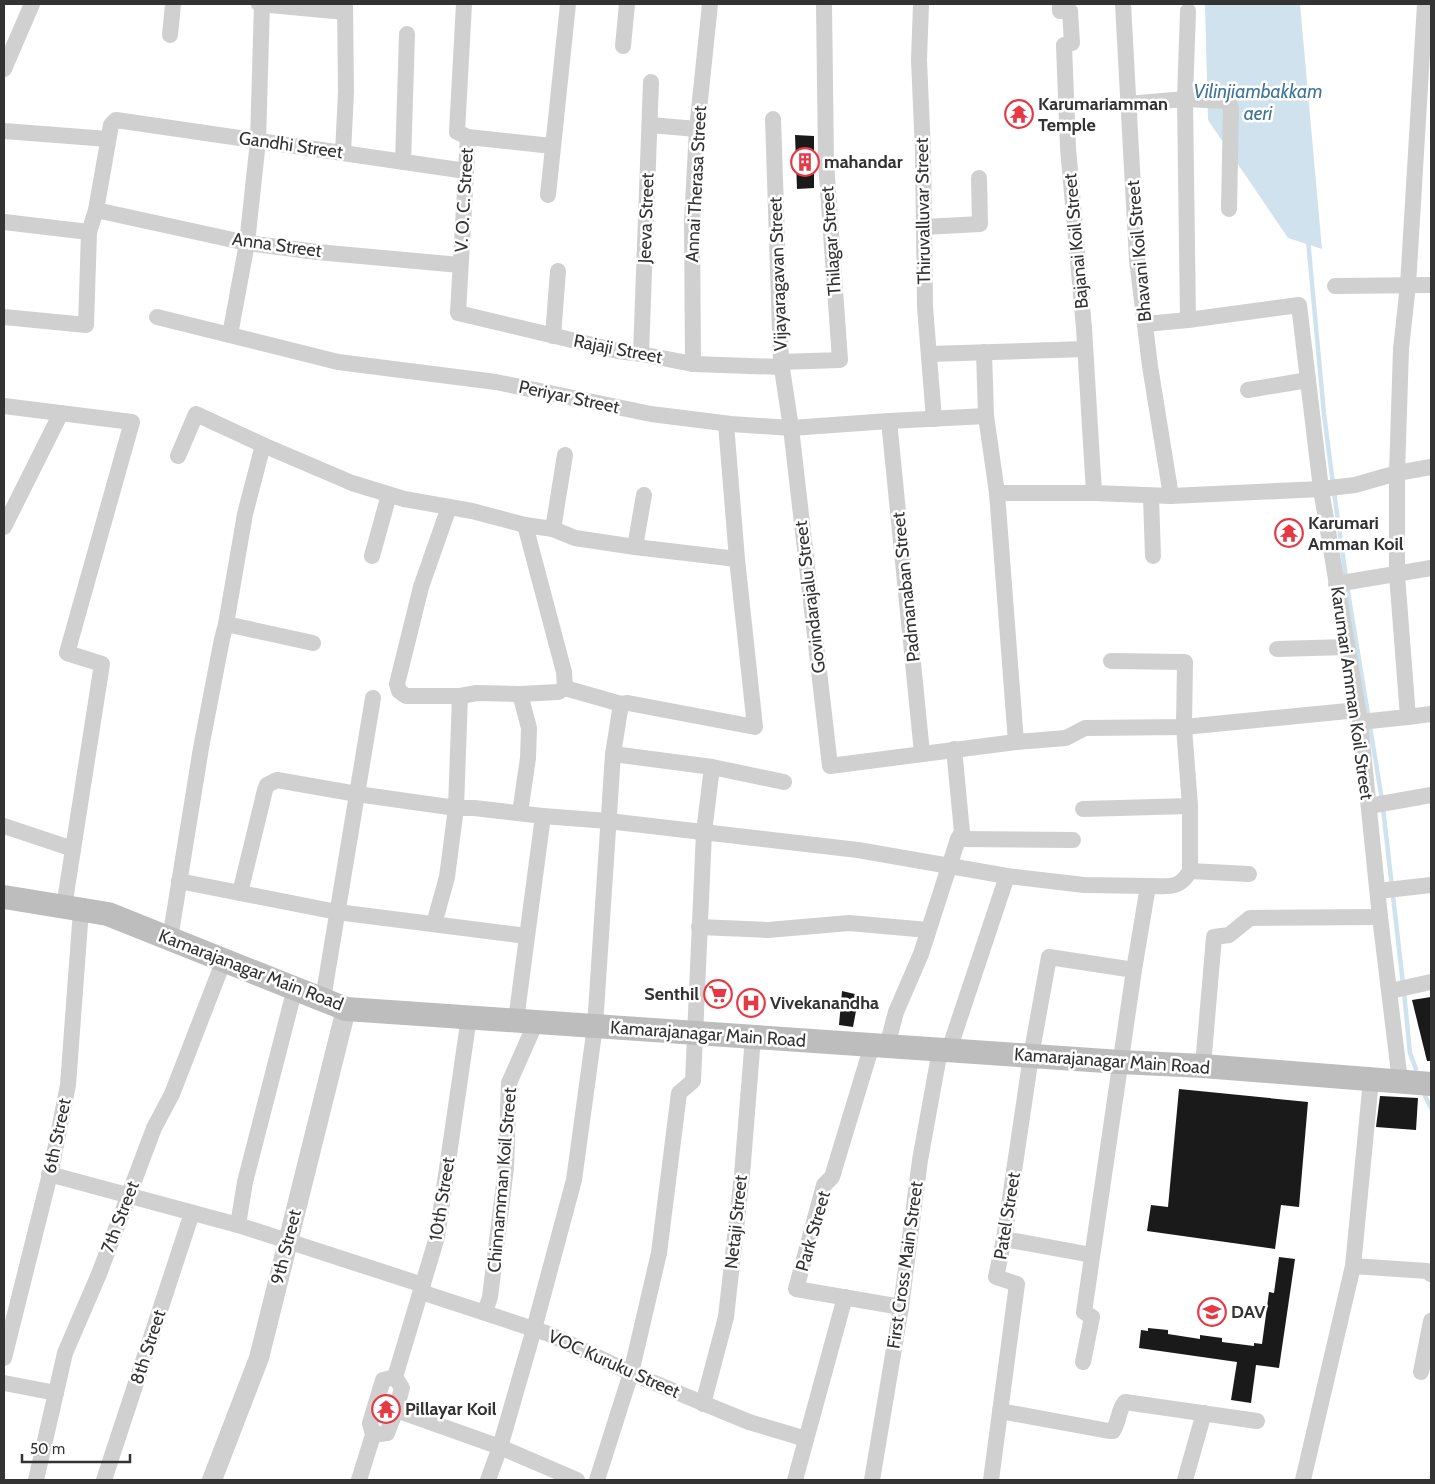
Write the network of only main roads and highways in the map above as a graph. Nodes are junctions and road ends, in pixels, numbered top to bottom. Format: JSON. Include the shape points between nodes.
{"nodes":[{"id":1,"x":4,"y":897,"type":"edge"},
{"id":2,"x":1431,"y":1084,"type":"edge"}],
"edges":[{"from":1,"to":2,"type":"main road","name":"Kamarajanagar Main Road","via":[[108,914],[346,1009]]}]}
